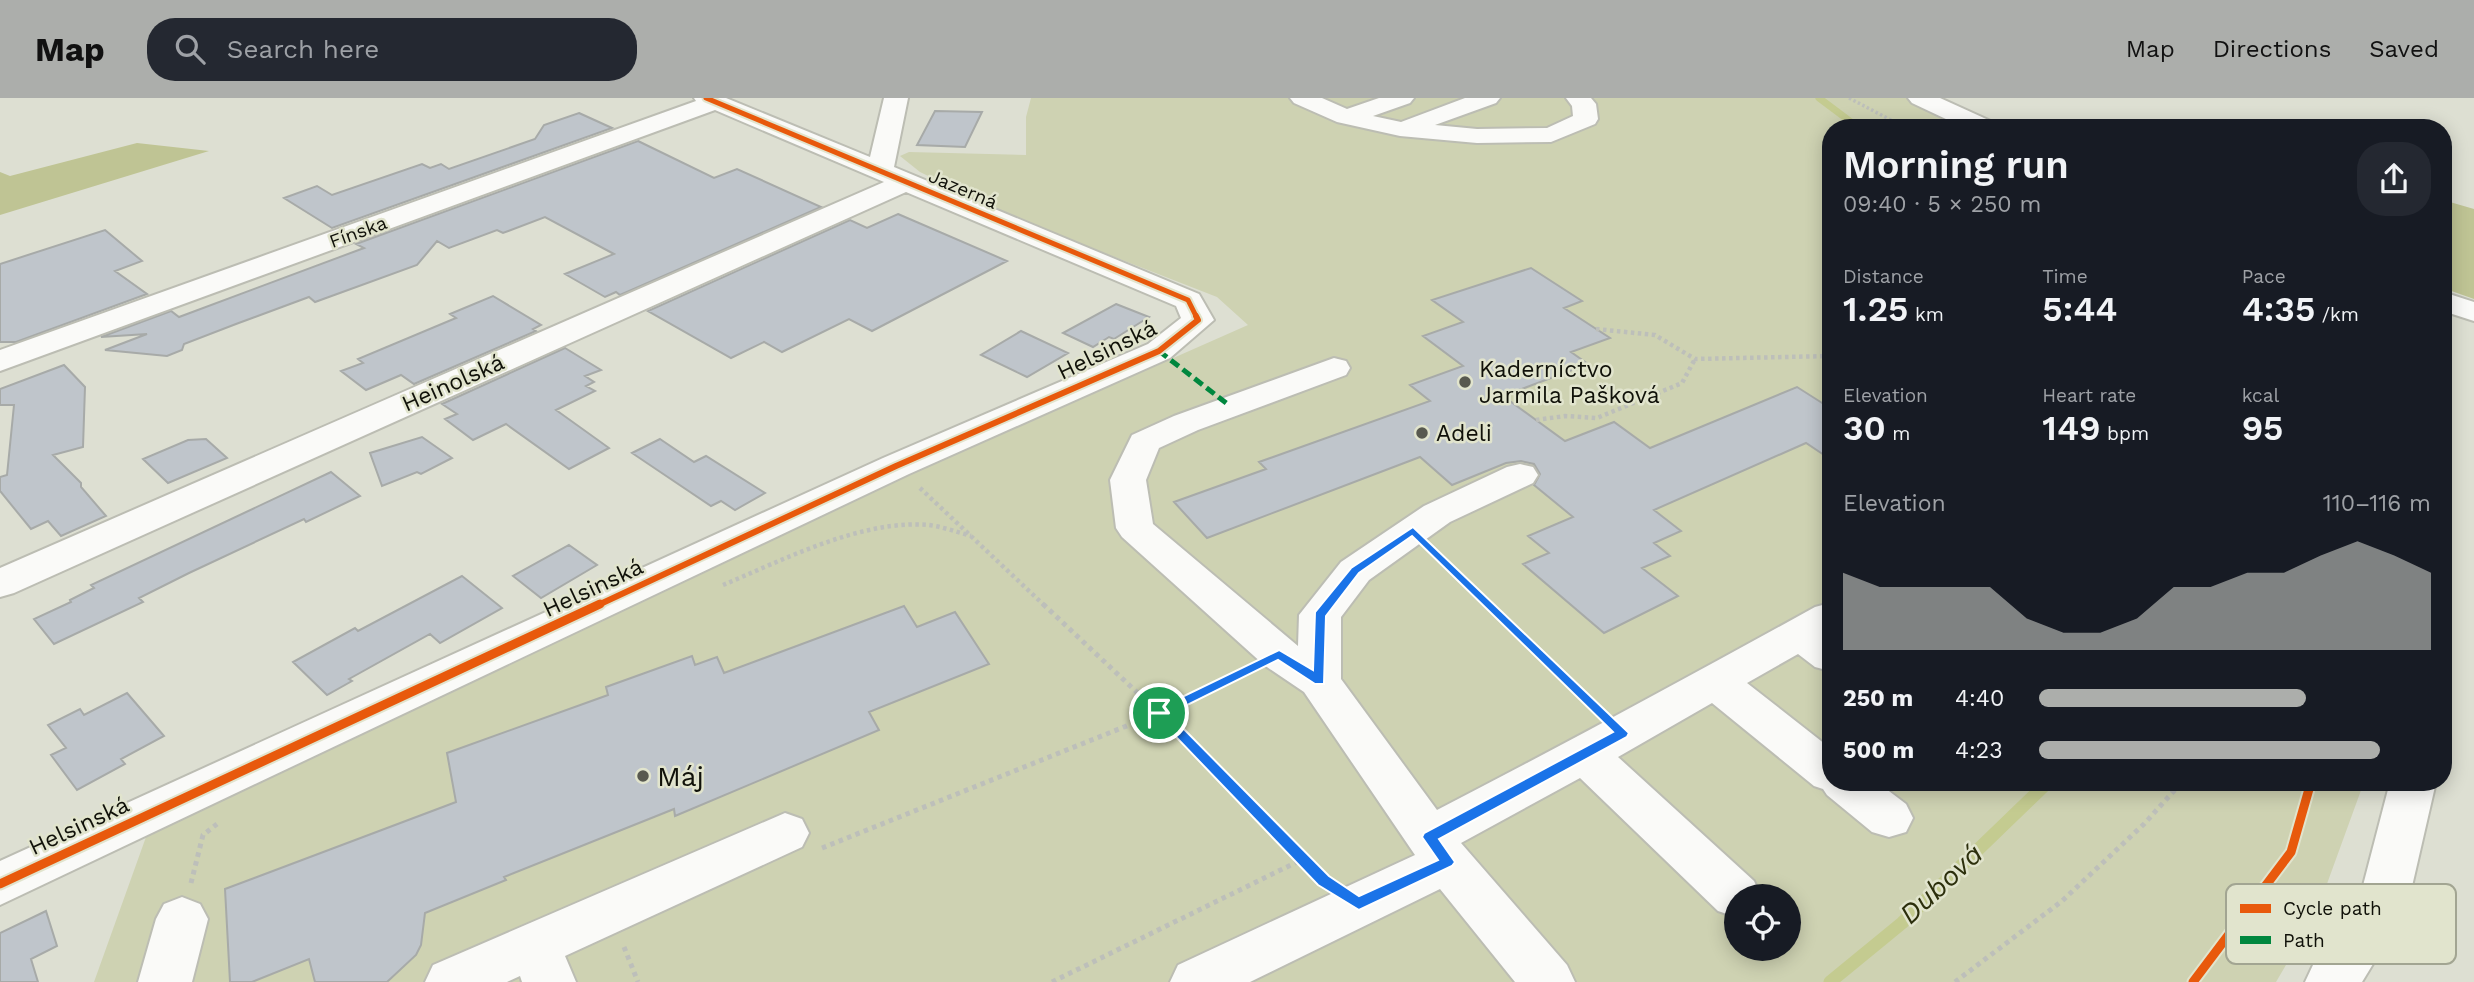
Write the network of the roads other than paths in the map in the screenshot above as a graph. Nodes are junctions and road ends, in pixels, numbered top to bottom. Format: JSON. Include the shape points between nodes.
{"nodes":[{"id":1,"x":896,"y":98,"type":"edge"},
{"id":2,"x":1402,"y":98,"type":"edge"},
{"id":3,"x":1488,"y":98,"type":"edge"},
{"id":4,"x":1920,"y":98,"type":"edge"},
{"id":5,"x":1307,"y":99,"type":"edge"},
{"id":6,"x":711,"y":100,"type":"edge"},
{"id":7,"x":1570,"y":100,"type":"edge"},
{"id":8,"x":1536,"y":112,"type":"dead end"},
{"id":9,"x":1346,"y":117,"type":"junction"},
{"id":10,"x":1966,"y":119,"type":"edge"},
{"id":11,"x":1400,"y":129,"type":"junction"},
{"id":12,"x":1477,"y":136,"type":"junction"},
{"id":13,"x":893,"y":177,"type":"junction"},
{"id":14,"x":2452,"y":304,"type":"edge"},
{"id":15,"x":2474,"y":312,"type":"edge"},
{"id":16,"x":1198,"y":320,"type":"joint"},
{"id":17,"x":0,"y":361,"type":"edge"},
{"id":18,"x":1334,"y":368,"type":"dead end"},
{"id":19,"x":1520,"y":474,"type":"dead end"},
{"id":20,"x":0,"y":584,"type":"edge"},
{"id":21,"x":1820,"y":636,"type":"edge"},
{"id":22,"x":1713,"y":680,"type":"junction"},
{"id":23,"x":1319,"y":681,"type":"junction"},
{"id":24,"x":1604,"y":744,"type":"junction"},
{"id":25,"x":1822,"y":767,"type":"edge"},
{"id":26,"x":1854,"y":791,"type":"edge"},
{"id":27,"x":2411,"y":791,"type":"edge"},
{"id":28,"x":1889,"y":818,"type":"dead end"},
{"id":29,"x":800,"y":842,"type":"road end"},
{"id":30,"x":1438,"y":850,"type":"junction"},
{"id":31,"x":4,"y":875,"type":"edge"},
{"id":32,"x":1726,"y":884,"type":"edge"},
{"id":33,"x":2388,"y":884,"type":"edge"},
{"id":34,"x":182,"y":919,"type":"road end"},
{"id":35,"x":542,"y":964,"type":"edge"},
{"id":36,"x":2344,"y":964,"type":"edge"},
{"id":37,"x":1216,"y":978,"type":"edge"},
{"id":38,"x":165,"y":982,"type":"edge"},
{"id":39,"x":452,"y":982,"type":"edge"},
{"id":40,"x":1548,"y":982,"type":"edge"},
{"id":41,"x":2332,"y":982,"type":"edge"}],
"edges":[{"from":1,"to":13,"type":"street"},
{"from":2,"to":9,"type":"street"},
{"from":3,"to":11,"type":"street"},
{"from":4,"to":10,"type":"street"},
{"from":5,"to":9,"type":"street"},
{"from":6,"to":13,"type":"street","name":"Jazerná"},
{"from":6,"to":17,"type":"street","name":"Fínska"},
{"from":7,"to":12,"type":"street","via":[[1584,104],[1586,119],[1551,135]]},
{"from":8,"to":12,"type":"street"},
{"from":9,"to":11,"type":"street"},
{"from":11,"to":12,"type":"street"},
{"from":13,"to":16,"type":"street","name":"Jazerná","via":[[1188,300]]},
{"from":13,"to":20,"type":"street","name":"Heinolská"},
{"from":14,"to":15,"type":"street"},
{"from":16,"to":31,"type":"street","name":"Helsinská","via":[[1159,351],[896,466]]},
{"from":18,"to":23,"type":"street","via":[[1144,442],[1128,480],[1135,528],[1279,654]]},
{"from":19,"to":23,"type":"street","via":[[1437,514],[1355,571],[1320,615]]},
{"from":21,"to":22,"type":"street"},
{"from":22,"to":24,"type":"street"},
{"from":22,"to":25,"type":"street"},
{"from":23,"to":30,"type":"street"},
{"from":24,"to":30,"type":"street"},
{"from":24,"to":32,"type":"street"},
{"from":26,"to":28,"type":"street"},
{"from":27,"to":33,"type":"street"},
{"from":29,"to":35,"type":"street"},
{"from":30,"to":37,"type":"street","via":[[1359,904]]},
{"from":30,"to":40,"type":"street"},
{"from":34,"to":38,"type":"street"},
{"from":35,"to":39,"type":"street"},
{"from":36,"to":41,"type":"street"}]}
